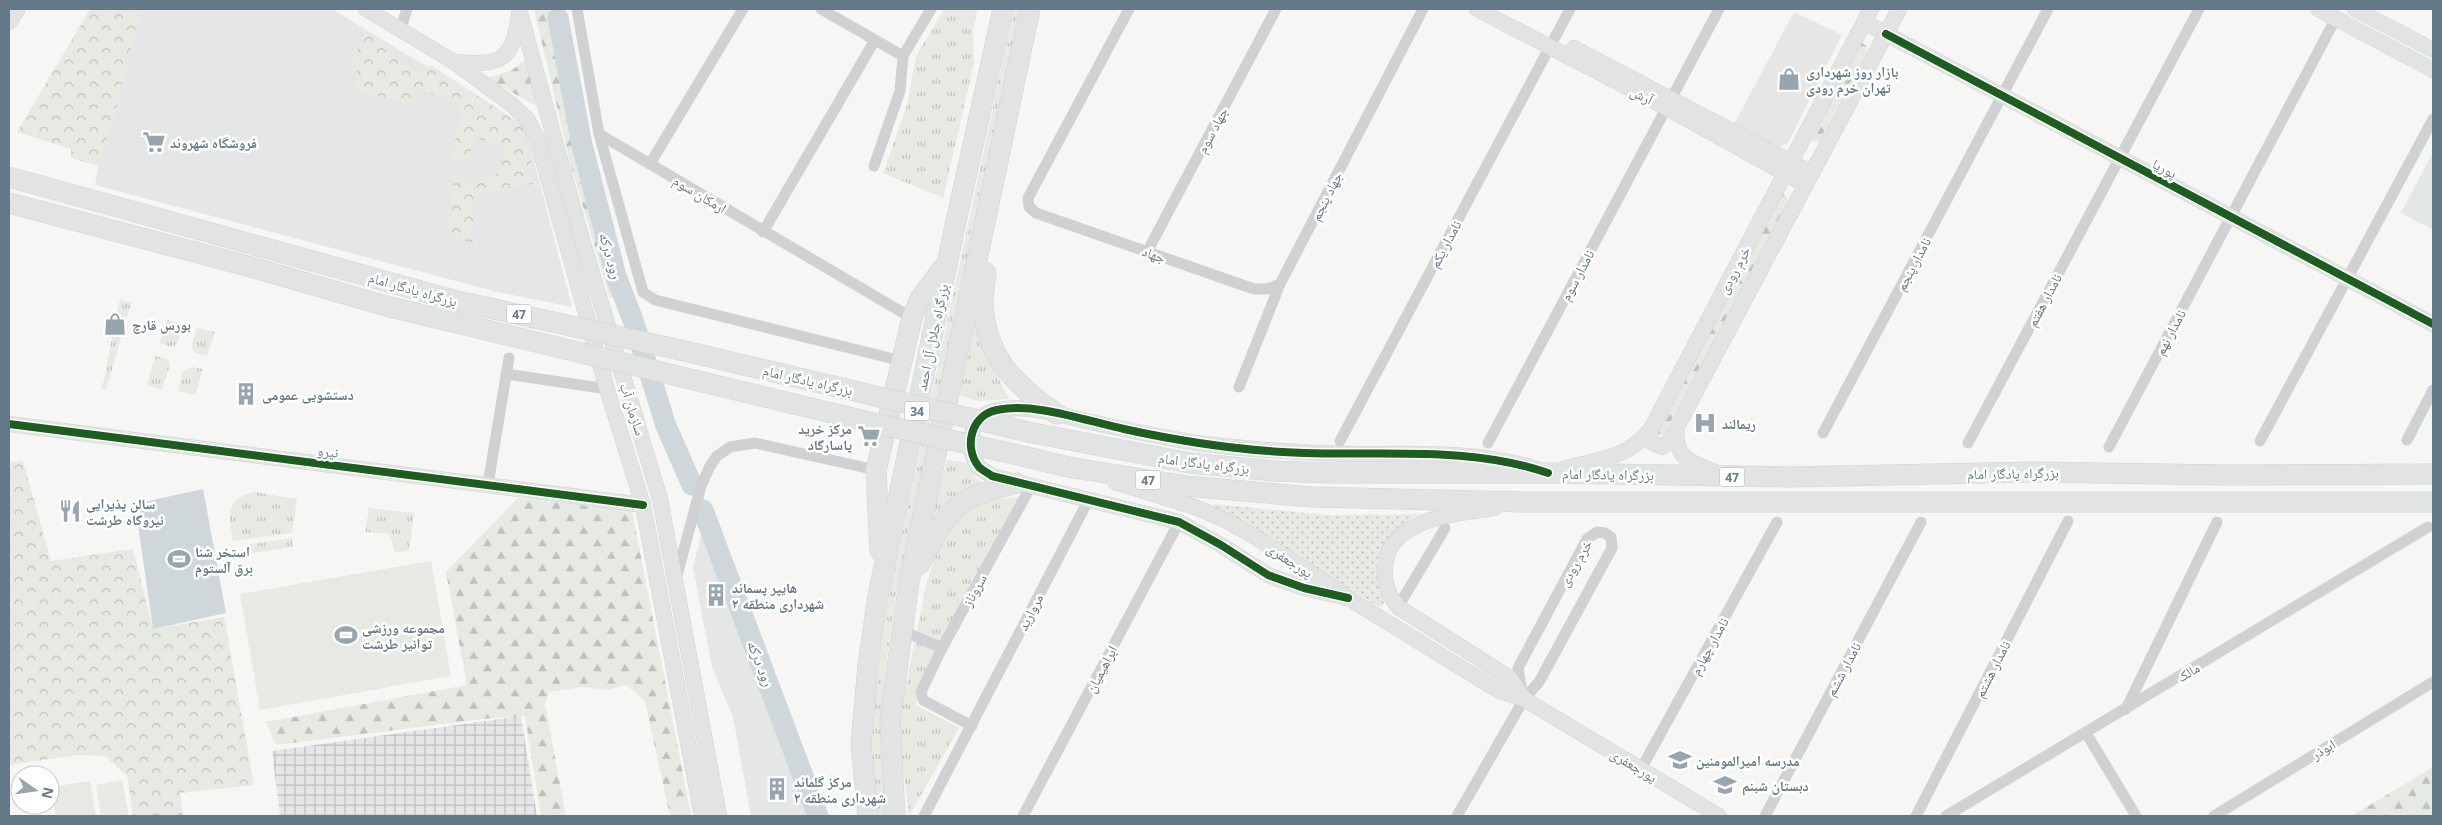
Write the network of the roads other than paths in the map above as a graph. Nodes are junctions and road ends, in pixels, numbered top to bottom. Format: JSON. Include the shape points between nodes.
{"nodes":[{"id":1,"x":16,"y":9,"type":"edge"},
{"id":2,"x":366,"y":9,"type":"edge"},
{"id":3,"x":407,"y":9,"type":"edge"},
{"id":4,"x":577,"y":9,"type":"edge"},
{"id":5,"x":743,"y":9,"type":"edge"},
{"id":6,"x":821,"y":9,"type":"edge"},
{"id":7,"x":931,"y":9,"type":"edge"},
{"id":8,"x":1003,"y":9,"type":"edge"},
{"id":9,"x":1030,"y":9,"type":"edge"},
{"id":10,"x":1129,"y":9,"type":"edge"},
{"id":11,"x":1276,"y":9,"type":"edge"},
{"id":12,"x":1423,"y":9,"type":"edge"},
{"id":13,"x":1477,"y":9,"type":"edge"},
{"id":14,"x":1499,"y":9,"type":"edge"},
{"id":15,"x":1570,"y":9,"type":"edge"},
{"id":16,"x":1719,"y":9,"type":"edge"},
{"id":17,"x":1871,"y":9,"type":"edge"},
{"id":18,"x":1899,"y":9,"type":"edge"},
{"id":19,"x":2048,"y":9,"type":"edge"},
{"id":20,"x":2200,"y":9,"type":"edge"},
{"id":21,"x":2318,"y":9,"type":"edge"},
{"id":22,"x":2355,"y":9,"type":"edge"},
{"id":23,"x":519,"y":11,"type":"edge"},
{"id":24,"x":2339,"y":14,"type":"edge"},
{"id":25,"x":9,"y":20,"type":"edge"},
{"id":26,"x":1864,"y":22,"type":"junction"},
{"id":27,"x":400,"y":30,"type":"junction"},
{"id":28,"x":1886,"y":34,"type":"junction"},
{"id":29,"x":875,"y":40,"type":"junction"},
{"id":30,"x":1552,"y":43,"type":"junction"},
{"id":31,"x":2433,"y":50,"type":"edge"},
{"id":32,"x":903,"y":56,"type":"junction"},
{"id":33,"x":454,"y":62,"type":"junction"},
{"id":34,"x":2433,"y":70,"type":"edge"},
{"id":35,"x":2002,"y":96,"type":"junction"},
{"id":36,"x":1669,"y":103,"type":"junction"},
{"id":37,"x":2433,"y":119,"type":"edge"},
{"id":38,"x":599,"y":134,"type":"junction"},
{"id":39,"x":2119,"y":158,"type":"junction"},
{"id":40,"x":650,"y":164,"type":"junction"},
{"id":41,"x":874,"y":166,"type":"dead end"},
{"id":42,"x":1788,"y":168,"type":"junction"},
{"id":43,"x":9,"y":177,"type":"edge"},
{"id":44,"x":1809,"y":179,"type":"junction"},
{"id":45,"x":989,"y":201,"type":"junction"},
{"id":46,"x":9,"y":203,"type":"edge"},
{"id":47,"x":2231,"y":217,"type":"junction"},
{"id":48,"x":579,"y":227,"type":"junction"},
{"id":49,"x":763,"y":232,"type":"junction"},
{"id":50,"x":565,"y":239,"type":"junction"},
{"id":51,"x":583,"y":243,"type":"junction"},
{"id":52,"x":1147,"y":252,"type":"junction"},
{"id":53,"x":947,"y":263,"type":"junction"},
{"id":54,"x":2347,"y":278,"type":"junction"},
{"id":55,"x":1280,"y":284,"type":"junction"},
{"id":56,"x":912,"y":318,"type":"junction"},
{"id":57,"x":2433,"y":324,"type":"edge"},
{"id":58,"x":510,"y":358,"type":"dead end"},
{"id":59,"x":902,"y":361,"type":"junction"},
{"id":60,"x":506,"y":374,"type":"junction"},
{"id":61,"x":1239,"y":387,"type":"dead end"},
{"id":62,"x":2433,"y":390,"type":"edge"},
{"id":63,"x":609,"y":393,"type":"junction"},
{"id":64,"x":629,"y":398,"type":"junction"},
{"id":65,"x":1057,"y":414,"type":"junction"},
{"id":66,"x":9,"y":424,"type":"edge"},
{"id":67,"x":1677,"y":427,"type":"junction"},
{"id":68,"x":1651,"y":429,"type":"junction"},
{"id":69,"x":1823,"y":433,"type":"dead end"},
{"id":70,"x":2406,"y":440,"type":"dead end"},
{"id":71,"x":1340,"y":441,"type":"dead end"},
{"id":72,"x":2260,"y":441,"type":"dead end"},
{"id":73,"x":1488,"y":443,"type":"dead end"},
{"id":74,"x":1968,"y":443,"type":"dead end"},
{"id":75,"x":2108,"y":447,"type":"dead end"},
{"id":76,"x":1068,"y":467,"type":"junction"},
{"id":77,"x":876,"y":470,"type":"junction"},
{"id":78,"x":1548,"y":473,"type":"junction"},
{"id":79,"x":2433,"y":474,"type":"edge"},
{"id":80,"x":1728,"y":477,"type":"junction"},
{"id":81,"x":488,"y":484,"type":"junction"},
{"id":82,"x":1024,"y":484,"type":"junction"},
{"id":83,"x":1088,"y":499,"type":"junction"},
{"id":84,"x":1525,"y":502,"type":"junction"},
{"id":85,"x":2433,"y":502,"type":"edge"},
{"id":86,"x":2407,"y":503,"type":"junction"},
{"id":87,"x":644,"y":505,"type":"junction"},
{"id":88,"x":2431,"y":518,"type":"edge"},
{"id":89,"x":2068,"y":521,"type":"dead end"},
{"id":90,"x":1178,"y":522,"type":"junction"},
{"id":91,"x":1777,"y":522,"type":"dead end"},
{"id":92,"x":1921,"y":522,"type":"dead end"},
{"id":93,"x":2217,"y":522,"type":"dead end"},
{"id":94,"x":1445,"y":528,"type":"dead end"},
{"id":95,"x":675,"y":582,"type":"junction"},
{"id":96,"x":909,"y":582,"type":"junction"},
{"id":97,"x":881,"y":583,"type":"junction"},
{"id":98,"x":1348,"y":598,"type":"junction"},
{"id":99,"x":1398,"y":607,"type":"junction"},
{"id":100,"x":901,"y":630,"type":"junction"},
{"id":101,"x":942,"y":648,"type":"junction"},
{"id":102,"x":2433,"y":682,"type":"edge"},
{"id":103,"x":1524,"y":699,"type":"junction"},
{"id":104,"x":2126,"y":710,"type":"junction"},
{"id":105,"x":972,"y":726,"type":"junction"},
{"id":106,"x":2086,"y":733,"type":"junction"},
{"id":107,"x":1641,"y":769,"type":"junction"},
{"id":108,"x":702,"y":816,"type":"edge"},
{"id":109,"x":719,"y":816,"type":"edge"},
{"id":110,"x":868,"y":816,"type":"edge"},
{"id":111,"x":895,"y":816,"type":"edge"},
{"id":112,"x":924,"y":816,"type":"edge"},
{"id":113,"x":1023,"y":816,"type":"edge"},
{"id":114,"x":1458,"y":816,"type":"edge"},
{"id":115,"x":1719,"y":816,"type":"edge"},
{"id":116,"x":1764,"y":816,"type":"edge"},
{"id":117,"x":1916,"y":816,"type":"edge"},
{"id":118,"x":1946,"y":816,"type":"edge"},
{"id":119,"x":2136,"y":816,"type":"edge"},
{"id":120,"x":2214,"y":816,"type":"edge"}],
"edges":[{"from":1,"to":25,"type":"main road"},
{"from":2,"to":27,"type":"street","name":"سازمان آب"},
{"from":3,"to":27,"type":"street"},
{"from":4,"to":38,"type":"street"},
{"from":5,"to":40,"type":"street"},
{"from":6,"to":29,"type":"street"},
{"from":7,"to":32,"type":"street"},
{"from":8,"to":53,"type":"highway","name":"بزرگراه جلال آل احمد","number":"34"},
{"from":9,"to":45,"type":"highway","name":"بزرگراه جلال آل احمد","number":"34"},
{"from":10,"to":52,"type":"street","name":"جهاد","via":[[1028,198],[1029,207],[1036,213]]},
{"from":11,"to":52,"type":"street","name":"جهاد سوم"},
{"from":12,"to":55,"type":"street","name":"جهاد پنجم"},
{"from":13,"to":30,"type":"street","name":"آرش"},
{"from":14,"to":30,"type":"street","name":"آرش"},
{"from":15,"to":30,"type":"street","name":"نامدار یکم"},
{"from":16,"to":36,"type":"street","name":"نامدار سوم"},
{"from":17,"to":26,"type":"street","name":"خرم رودی"},
{"from":18,"to":28,"type":"street","name":"خرم رودی"},
{"from":19,"to":35,"type":"street","name":"نامدار پنجم"},
{"from":20,"to":39,"type":"street","name":"نامدار هفتم"},
{"from":21,"to":24,"type":"street"},
{"from":22,"to":31,"type":"street"},
{"from":23,"to":33,"type":"street","via":[[513,43],[502,57],[485,64]]},
{"from":23,"to":48,"type":"street","name":"سازمان آب"},
{"from":24,"to":34,"type":"street"},
{"from":24,"to":47,"type":"street","name":"نامدار نهم"},
{"from":26,"to":28,"type":"street","name":"پوریا"},
{"from":26,"to":42,"type":"street","name":"خرم رودی"},
{"from":27,"to":33,"type":"street","name":"سازمان آب"},
{"from":28,"to":35,"type":"street","name":"پوریا"},
{"from":28,"to":44,"type":"street","name":"خرم رودی"},
{"from":29,"to":32,"type":"street"},
{"from":29,"to":49,"type":"street"},
{"from":30,"to":36,"type":"street","name":"آرش"},
{"from":30,"to":71,"type":"street","name":"نامدار یکم"},
{"from":32,"to":41,"type":"street","via":[[900,92]]},
{"from":33,"to":50,"type":"street","name":"سازمان آب","via":[[511,104],[527,120],[536,138]]},
{"from":35,"to":39,"type":"street","name":"پوریا"},
{"from":35,"to":69,"type":"street","name":"نامدار پنجم"},
{"from":36,"to":42,"type":"street","name":"آرش"},
{"from":36,"to":73,"type":"street","name":"نامدار سوم"},
{"from":37,"to":54,"type":"street"},
{"from":38,"to":40,"type":"street","name":"ارمکان سوم"},
{"from":38,"to":59,"type":"street","via":[[640,285],[648,296]]},
{"from":39,"to":47,"type":"street","name":"پوریا"},
{"from":39,"to":74,"type":"street","name":"نامدار هفتم"},
{"from":40,"to":49,"type":"street","name":"ارمکان سوم"},
{"from":42,"to":44,"type":"street","name":"آرش"},
{"from":42,"to":68,"type":"street","name":"خرم رودی"},
{"from":43,"to":78,"type":"highway","name":"بزرگراه یادگار امام","number":"47","bridge":true,"via":[[457,302],[685,351],[1033,433],[1172,460],[1274,471]]},
{"from":44,"to":67,"type":"street","name":"خرم رودی"},
{"from":45,"to":65,"type":"highway","via":[[983,302],[988,337],[1012,378]]},
{"from":45,"to":96,"type":"highway","name":"بزرگراه جلال آل احمد","number":"34"},
{"from":46,"to":76,"type":"highway","name":"بزرگراه یادگار امام","number":"47","bridge":true,"via":[[386,306]]},
{"from":47,"to":54,"type":"street","name":"پوریا"},
{"from":47,"to":75,"type":"street","name":"نامدار نهم"},
{"from":48,"to":50,"type":"street"},
{"from":48,"to":51,"type":"street","name":"سازمان آب"},
{"from":49,"to":56,"type":"street","name":"ارمکان سوم"},
{"from":50,"to":51,"type":"street"},
{"from":50,"to":63,"type":"street","name":"سازمان آب"},
{"from":51,"to":64,"type":"street","name":"سازمان آب"},
{"from":52,"to":55,"type":"street","name":"جهاد","via":[[1254,288],[1267,289]]},
{"from":53,"to":56,"type":"highway","via":[[921,297]]},
{"from":53,"to":97,"type":"highway","name":"بزرگراه جلال آل احمد","number":"34"},
{"from":54,"to":57,"type":"street","name":"پوریا"},
{"from":54,"to":72,"type":"street"},
{"from":55,"to":61,"type":"street","name":"جهاد پنجم"},
{"from":56,"to":59,"type":"highway"},
{"from":58,"to":60,"type":"street"},
{"from":59,"to":77,"type":"highway"},
{"from":60,"to":63,"type":"street"},
{"from":60,"to":81,"type":"street"},
{"from":62,"to":70,"type":"street"},
{"from":63,"to":64,"type":"street"},
{"from":63,"to":87,"type":"street","name":"سازمان آب"},
{"from":64,"to":95,"type":"street","name":"سازمان آب","via":[[660,499]]},
{"from":65,"to":78,"type":"street","via":[[1198,443],[1303,453],[1434,454],[1514,462]]},
{"from":65,"to":82,"type":"street","via":[[1005,409],[985,414],[974,425],[970,441],[980,467],[992,476]]},
{"from":66,"to":81,"type":"street","name":"نیرو"},
{"from":67,"to":68,"type":"street","name":"خرم رودی","via":[[1662,447],[1651,442]]},
{"from":67,"to":80,"type":"street","via":[[1676,443],[1683,456],[1698,466]]},
{"from":68,"to":78,"type":"street","name":"خرم رودی","via":[[1640,443],[1625,452]]},
{"from":76,"to":84,"type":"highway","name":"بزرگراه یادگار امام","number":"47","via":[[1186,486],[1270,495]]},
{"from":76,"to":98,"type":"street","name":"پورجعفری","via":[[1195,507],[1227,521]]},
{"from":77,"to":95,"type":"street","via":[[755,443],[730,447],[717,456],[701,486]]},
{"from":77,"to":97,"type":"highway"},
{"from":78,"to":80,"type":"highway","name":"بزرگراه یادگار امام","number":"47"},
{"from":79,"to":80,"type":"highway","name":"بزرگراه یادگار امام","number":"47","via":[[2034,472]]},
{"from":81,"to":87,"type":"street","name":"نیرو"},
{"from":82,"to":83,"type":"street"},
{"from":82,"to":96,"type":"highway","via":[[985,493],[957,506]]},
{"from":82,"to":101,"type":"street","name":"سروناز"},
{"from":83,"to":90,"type":"street"},
{"from":83,"to":105,"type":"street","name":"مروارید"},
{"from":84,"to":86,"type":"highway","name":"بزرگراه یادگار امام","number":"47"},
{"from":84,"to":99,"type":"street","name":"پورجعفری","via":[[1433,519],[1406,531],[1392,547],[1385,563],[1387,590]]},
{"from":85,"to":86,"type":"highway","name":"بزرگراه یادگار امام","number":"47"},
{"from":86,"to":88,"type":"highway"},
{"from":87,"to":108,"type":"street","name":"سازمان آب"},
{"from":88,"to":104,"type":"street","name":"مالک"},
{"from":89,"to":117,"type":"street","name":"نامدار هشتم"},
{"from":90,"to":98,"type":"street","via":[[1221,544],[1268,575],[1304,588]]},
{"from":90,"to":113,"type":"street","name":"ابراهیمیان"},
{"from":91,"to":107,"type":"street","name":"نامدار چهارم"},
{"from":92,"to":116,"type":"street","name":"نامدار ششم"},
{"from":93,"to":104,"type":"street"},
{"from":94,"to":99,"type":"street"},
{"from":95,"to":109,"type":"street","name":"سازمان آب"},
{"from":96,"to":100,"type":"highway","name":"بزرگراه جلال آل احمد","number":"34"},
{"from":97,"to":110,"type":"highway","name":"بزرگراه جلال آل احمد","number":"34","via":[[868,665],[861,744]]},
{"from":98,"to":103,"type":"street","name":"پورجعفری","via":[[1499,690]]},
{"from":99,"to":103,"type":"street","name":"پورجعفری","via":[[1510,678]]},
{"from":100,"to":101,"type":"street"},
{"from":100,"to":111,"type":"highway","name":"بزرگراه جلال آل احمد","number":"34","via":[[890,719]]},
{"from":101,"to":105,"type":"street","name":"سروناز","via":[[921,696]]},
{"from":102,"to":120,"type":"street","name":"ابوذر"},
{"from":103,"to":103,"type":"street","name":"خرم‌ رودی","via":[[1539,682],[1612,548],[1611,537],[1605,533],[1597,532],[1587,539],[1518,668]]},
{"from":103,"to":107,"type":"street","name":"پورجعفری"},
{"from":103,"to":114,"type":"street"},
{"from":104,"to":106,"type":"street","name":"مالک"},
{"from":105,"to":112,"type":"street","name":"مروارید"},
{"from":106,"to":118,"type":"street","name":"مالک"},
{"from":106,"to":119,"type":"street"},
{"from":107,"to":115,"type":"street","name":"پورجعفری"}]}
